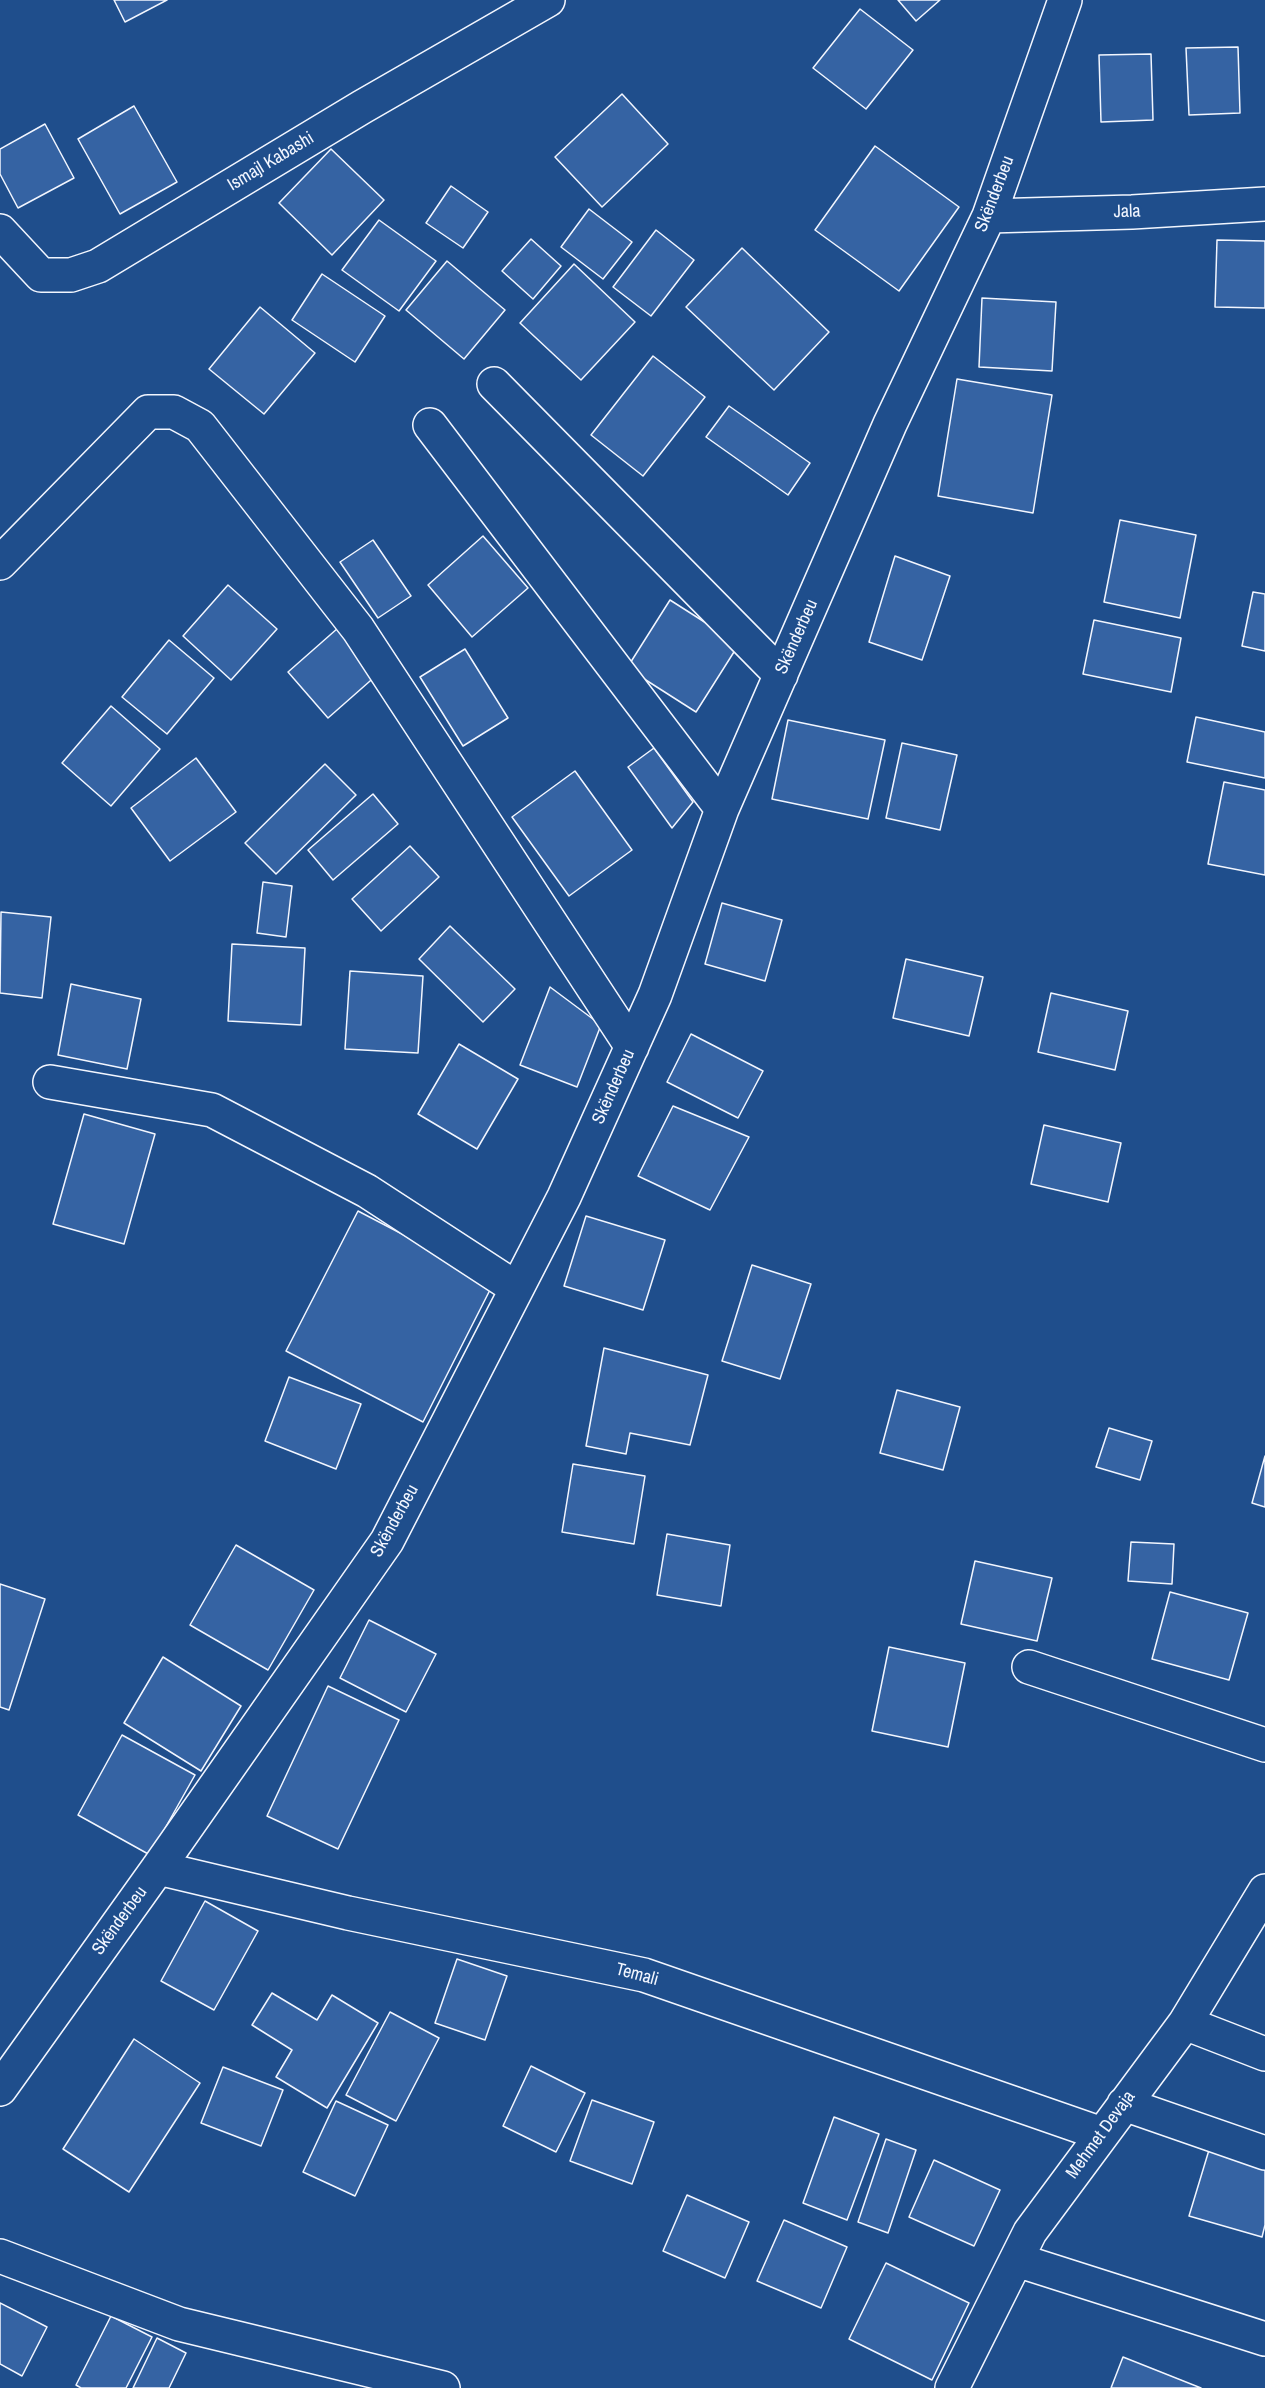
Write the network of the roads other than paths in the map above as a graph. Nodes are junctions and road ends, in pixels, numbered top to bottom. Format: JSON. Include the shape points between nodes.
{"nodes":[{"id":1,"x":548,"y":0,"type":"edge"},
{"id":2,"x":1065,"y":0,"type":"edge"},
{"id":3,"x":1265,"y":204,"type":"edge"},
{"id":4,"x":988,"y":216,"type":"junction"},
{"id":5,"x":0,"y":231,"type":"edge"},
{"id":6,"x":494,"y":384,"type":"dead end"},
{"id":7,"x":430,"y":425,"type":"dead end"},
{"id":8,"x":0,"y":564,"type":"edge"},
{"id":9,"x":781,"y":675,"type":"junction"},
{"id":10,"x":722,"y":809,"type":"junction"},
{"id":11,"x":632,"y":1047,"type":"junction"},
{"id":12,"x":50,"y":1082,"type":"dead end"},
{"id":13,"x":516,"y":1288,"type":"junction"},
{"id":14,"x":1029,"y":1667,"type":"dead end"},
{"id":15,"x":1265,"y":1744,"type":"edge"},
{"id":16,"x":158,"y":1868,"type":"junction"},
{"id":17,"x":1265,"y":1891,"type":"edge"},
{"id":18,"x":1185,"y":2023,"type":"junction"},
{"id":19,"x":1265,"y":2054,"type":"edge"},
{"id":20,"x":1,"y":2085,"type":"edge"},
{"id":21,"x":1124,"y":2104,"type":"junction"},
{"id":22,"x":1102,"y":2134,"type":"junction"},
{"id":23,"x":1265,"y":2153,"type":"edge"},
{"id":24,"x":0,"y":2256,"type":"edge"},
{"id":25,"x":1017,"y":2259,"type":"junction"},
{"id":26,"x":1265,"y":2339,"type":"edge"},
{"id":27,"x":443,"y":2388,"type":"edge"},
{"id":28,"x":952,"y":2388,"type":"edge"}],
"edges":[{"from":1,"to":5,"type":"street","name":"Ismajl Kabashi","via":[[98,266],[70,275],[41,275]]},
{"from":2,"to":4,"type":"street","name":"Skënderbeu"},
{"from":3,"to":4,"type":"street","name":"Jala"},
{"from":4,"to":9,"type":"street","name":"Skënderbeu","via":[[890,424]]},
{"from":6,"to":9,"type":"street"},
{"from":7,"to":10,"type":"street"},
{"from":8,"to":11,"type":"street","via":[[148,412],[174,412],[200,426],[358,629]]},
{"from":9,"to":10,"type":"street","name":"Skënderbeu"},
{"from":10,"to":11,"type":"street","name":"Skënderbeu","via":[[655,995]]},
{"from":11,"to":13,"type":"street","name":"Skënderbeu","via":[[564,1197]]},
{"from":12,"to":13,"type":"street","via":[[212,1110],[367,1191]]},
{"from":13,"to":16,"type":"street","name":"Skënderbeu","via":[[387,1541]]},
{"from":14,"to":15,"type":"street"},
{"from":16,"to":20,"type":"street","name":"Skënderbeu"},
{"from":16,"to":22,"type":"street","name":"Temali","via":[[348,1913],[644,1975]]},
{"from":17,"to":18,"type":"street","name":"Mehmet Devaja"},
{"from":18,"to":19,"type":"street"},
{"from":18,"to":21,"type":"street","name":"Mehmet Devaja"},
{"from":21,"to":22,"type":"street","name":"Mehmet Devaja"},
{"from":21,"to":23,"type":"street"},
{"from":22,"to":25,"type":"street","name":"Mehmet Devaja","via":[[1030,2232]]},
{"from":24,"to":27,"type":"street","via":[[179,2324]]},
{"from":25,"to":26,"type":"street"},
{"from":25,"to":28,"type":"street","name":"Mehmet Devaja"}]}
